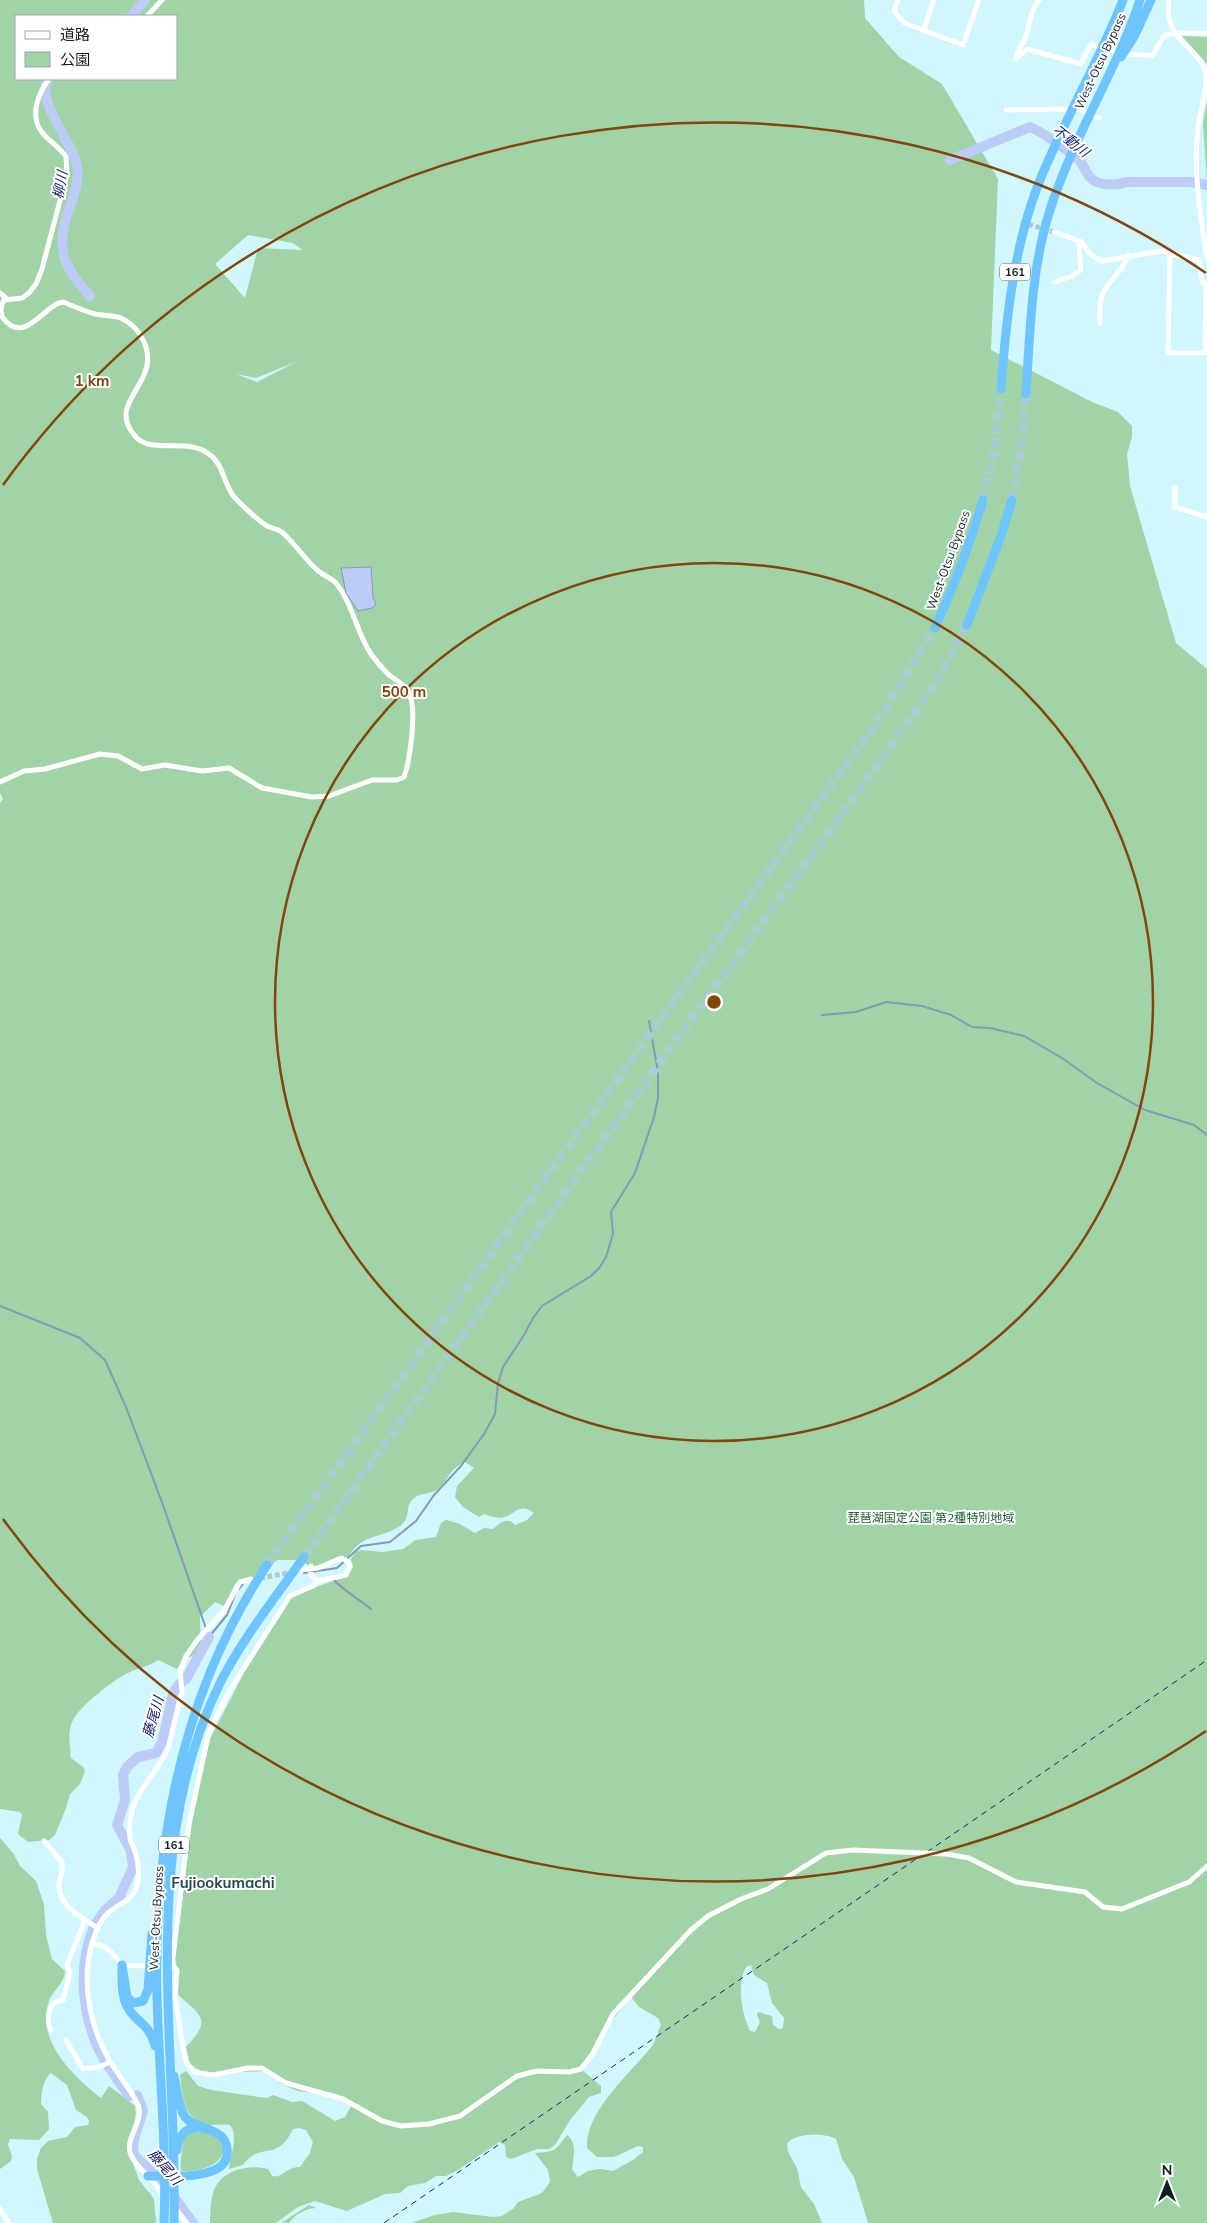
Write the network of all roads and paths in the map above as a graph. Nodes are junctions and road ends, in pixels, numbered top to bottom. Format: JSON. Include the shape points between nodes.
{"nodes":[{"id":1,"x":162,"y":0,"type":"edge"},
{"id":2,"x":898,"y":0,"type":"edge"},
{"id":3,"x":934,"y":0,"type":"edge"},
{"id":4,"x":979,"y":0,"type":"edge"},
{"id":5,"x":1039,"y":0,"type":"edge"},
{"id":6,"x":1123,"y":0,"type":"edge"},
{"id":7,"x":1140,"y":0,"type":"edge"},
{"id":8,"x":1152,"y":0,"type":"edge"},
{"id":9,"x":1168,"y":0,"type":"edge"},
{"id":10,"x":147,"y":15,"type":"edge"},
{"id":11,"x":923,"y":30,"type":"junction"},
{"id":12,"x":1175,"y":33,"type":"junction"},
{"id":13,"x":1207,"y":33,"type":"edge"},
{"id":14,"x":1097,"y":46,"type":"dead end"},
{"id":15,"x":1108,"y":49,"type":"dead end"},
{"id":16,"x":1114,"y":51,"type":"dead end"},
{"id":17,"x":1129,"y":54,"type":"dead end"},
{"id":18,"x":1107,"y":78,"type":"junction"},
{"id":19,"x":48,"y":80,"type":"edge"},
{"id":20,"x":1006,"y":110,"type":"dead end"},
{"id":21,"x":1099,"y":118,"type":"dead end"},
{"id":22,"x":1054,"y":232,"type":"tunnel mouth"},
{"id":23,"x":1082,"y":242,"type":"junction"},
{"id":24,"x":1170,"y":253,"type":"junction"},
{"id":25,"x":1128,"y":255,"type":"junction"},
{"id":26,"x":1207,"y":257,"type":"edge"},
{"id":27,"x":1055,"y":282,"type":"dead end"},
{"id":28,"x":1207,"y":290,"type":"edge"},
{"id":29,"x":0,"y":293,"type":"edge"},
{"id":30,"x":6,"y":298,"type":"junction"},
{"id":31,"x":1100,"y":323,"type":"dead end"},
{"id":32,"x":1001,"y":389,"type":"tunnel mouth"},
{"id":33,"x":1026,"y":394,"type":"tunnel mouth"},
{"id":34,"x":1175,"y":488,"type":"dead end"},
{"id":35,"x":983,"y":500,"type":"tunnel mouth"},
{"id":36,"x":1012,"y":500,"type":"tunnel mouth"},
{"id":37,"x":1207,"y":517,"type":"edge"},
{"id":38,"x":967,"y":626,"type":"tunnel mouth"},
{"id":39,"x":935,"y":628,"type":"tunnel mouth"},
{"id":40,"x":0,"y":782,"type":"edge"},
{"id":41,"x":304,"y":1557,"type":"tunnel mouth"},
{"id":42,"x":267,"y":1565,"type":"tunnel mouth"},
{"id":43,"x":311,"y":1566,"type":"dead end"},
{"id":44,"x":302,"y":1570,"type":"tunnel mouth"},
{"id":45,"x":250,"y":1579,"type":"dead end"},
{"id":46,"x":318,"y":1582,"type":"junction"},
{"id":47,"x":44,"y":1841,"type":"dead end"},
{"id":48,"x":1207,"y":1866,"type":"edge"},
{"id":49,"x":159,"y":1883,"type":"junction"},
{"id":50,"x":85,"y":1920,"type":"junction"},
{"id":51,"x":98,"y":1928,"type":"junction"},
{"id":52,"x":92,"y":1943,"type":"junction"},
{"id":53,"x":122,"y":1965,"type":"junction"},
{"id":54,"x":143,"y":1966,"type":"dead end"},
{"id":55,"x":174,"y":1967,"type":"dead end"},
{"id":56,"x":166,"y":1982,"type":"junction"},
{"id":57,"x":51,"y":2030,"type":"dead end"},
{"id":58,"x":66,"y":2040,"type":"dead end"},
{"id":59,"x":168,"y":2054,"type":"junction"},
{"id":60,"x":159,"y":2058,"type":"junction"},
{"id":61,"x":108,"y":2063,"type":"junction"},
{"id":62,"x":203,"y":2127,"type":"junction"},
{"id":63,"x":174,"y":2166,"type":"junction"},
{"id":64,"x":149,"y":2176,"type":"junction"},
{"id":65,"x":159,"y":2188,"type":"junction"},
{"id":66,"x":0,"y":2209,"type":"edge"},
{"id":67,"x":10,"y":2223,"type":"edge"},
{"id":68,"x":163,"y":2223,"type":"edge"},
{"id":69,"x":174,"y":2223,"type":"edge"},
{"id":70,"x":188,"y":2223,"type":"edge"}],
"edges":[{"from":1,"to":10,"type":"street"},
{"from":2,"to":11,"type":"street","via":[[894,11],[904,23]]},
{"from":3,"to":11,"type":"street"},
{"from":4,"to":11,"type":"street","via":[[963,45]]},
{"from":5,"to":14,"type":"street","via":[[1032,9],[1016,59],[1027,49],[1082,64],[1091,44]]},
{"from":6,"to":32,"type":"highway","name":"West-Otsu Bypass","number":"161","via":[[1037,189],[1022,238],[1005,335]]},
{"from":7,"to":18,"type":"highway","name":"West-Otsu Bypass","number":"161"},
{"from":8,"to":18,"type":"highway","via":[[1135,35]]},
{"from":9,"to":12,"type":"street","via":[[1167,18]]},
{"from":12,"to":13,"type":"street"},
{"from":12,"to":17,"type":"street","via":[[1164,36],[1152,56]]},
{"from":12,"to":26,"type":"street","via":[[1206,74],[1198,127],[1198,159]]},
{"from":15,"to":16,"type":"street"},
{"from":18,"to":33,"type":"highway","name":"West-Otsu Bypass","number":"161","via":[[1064,172],[1039,251]]},
{"from":19,"to":30,"type":"street","via":[[39,96],[37,120],[42,132],[66,157],[68,168],[36,284],[22,298]]},
{"from":20,"to":21,"type":"street","via":[[1078,109]]},
{"from":22,"to":23,"type":"street"},
{"from":23,"to":25,"type":"street","via":[[1095,259],[1102,261]]},
{"from":23,"to":27,"type":"street","via":[[1079,246],[1081,270]]},
{"from":24,"to":25,"type":"street"},
{"from":24,"to":28,"type":"street","via":[[1199,260]]},
{"from":24,"to":28,"type":"street","via":[[1168,353],[1205,353]]},
{"from":25,"to":31,"type":"street","via":[[1125,266],[1106,287],[1101,298]]},
{"from":29,"to":30,"type":"street"},
{"from":30,"to":40,"type":"street","via":[[2,302],[1,315],[15,326],[30,325],[61,302],[96,314],[119,317],[141,334],[146,348],[146,368],[126,412],[134,436],[151,445],[188,446],[211,455],[220,465],[235,498],[266,525],[285,535],[317,570],[334,582],[348,603],[371,654],[388,674],[406,688],[412,704],[411,737],[404,777],[372,780],[329,796],[271,791],[228,768],[202,771],[165,765],[142,769],[108,754],[93,755],[45,769],[27,770]]},
{"from":34,"to":37,"type":"street","via":[[1175,507]]},
{"from":35,"to":39,"type":"highway","name":"West-Otsu Bypass","via":[[968,550]]},
{"from":36,"to":38,"type":"highway"},
{"from":41,"to":56,"type":"highway","name":"West-Otsu Bypass","number":"161","via":[[233,1660],[217,1691],[190,1762],[172,1859]]},
{"from":42,"to":49,"type":"highway","name":"West-Otsu Bypass","number":"161","via":[[244,1600],[206,1679],[175,1783]]},
{"from":43,"to":46,"type":"street","via":[[311,1576]]},
{"from":44,"to":46,"type":"street","via":[[326,1565],[336,1558],[349,1562],[350,1570],[346,1574]]},
{"from":45,"to":51,"type":"street","via":[[240,1582],[224,1611],[186,1656],[180,1671],[183,1686],[168,1749],[141,1788],[134,1807],[130,1838],[137,1858],[137,1887],[133,1895],[106,1914]]},
{"from":46,"to":56,"type":"street","via":[[290,1596],[230,1690],[208,1736],[190,1824],[175,1925],[171,1980]]},
{"from":47,"to":50,"type":"street","via":[[62,1862],[61,1896]]},
{"from":48,"to":55,"type":"street","via":[[1189,1882],[1115,1910],[1104,1907],[1085,1892],[1016,1882],[969,1858],[853,1850],[826,1853],[768,1889],[708,1916],[690,1930],[614,2014],[581,2069],[537,2071],[517,2076],[460,2116],[416,2125],[390,2124],[342,2099],[286,2083],[262,2068],[213,2075],[194,2072],[186,2062],[183,2047],[175,1994],[177,1970]]},
{"from":49,"to":53,"type":"highway","via":[[149,1954],[148,1990],[146,1997],[138,2003],[127,1997]]},
{"from":49,"to":60,"type":"highway","name":"West-Otsu Bypass","number":"161","via":[[156,1952]]},
{"from":50,"to":51,"type":"street"},
{"from":50,"to":57,"type":"street","via":[[67,1965],[70,1973],[63,2000],[54,2003],[50,2011]]},
{"from":51,"to":52,"type":"street"},
{"from":52,"to":53,"type":"street","via":[[113,1952]]},
{"from":52,"to":61,"type":"street","via":[[87,1980],[91,2020]]},
{"from":53,"to":54,"type":"street"},
{"from":53,"to":60,"type":"highway","via":[[125,2002],[151,2032]]},
{"from":56,"to":59,"type":"highway","name":"West-Otsu Bypass","number":"161"},
{"from":58,"to":61,"type":"street","via":[[83,2069]]},
{"from":59,"to":62,"type":"highway","via":[[182,2110],[186,2118]]},
{"from":59,"to":63,"type":"highway","name":"West-Otsu Bypass","number":"161"},
{"from":60,"to":68,"type":"highway","name":"West-Otsu Bypass","number":"161"},
{"from":61,"to":64,"type":"street","via":[[139,2105],[131,2155]]},
{"from":62,"to":63,"type":"highway","via":[[183,2131]]},
{"from":62,"to":64,"type":"highway","via":[[214,2131],[225,2141],[225,2162],[220,2168],[210,2173]]},
{"from":63,"to":69,"type":"highway","name":"West-Otsu Bypass","number":"161"},
{"from":64,"to":65,"type":"street"},
{"from":65,"to":68,"type":"street"},
{"from":65,"to":70,"type":"street"},
{"from":66,"to":67,"type":"street"}]}
